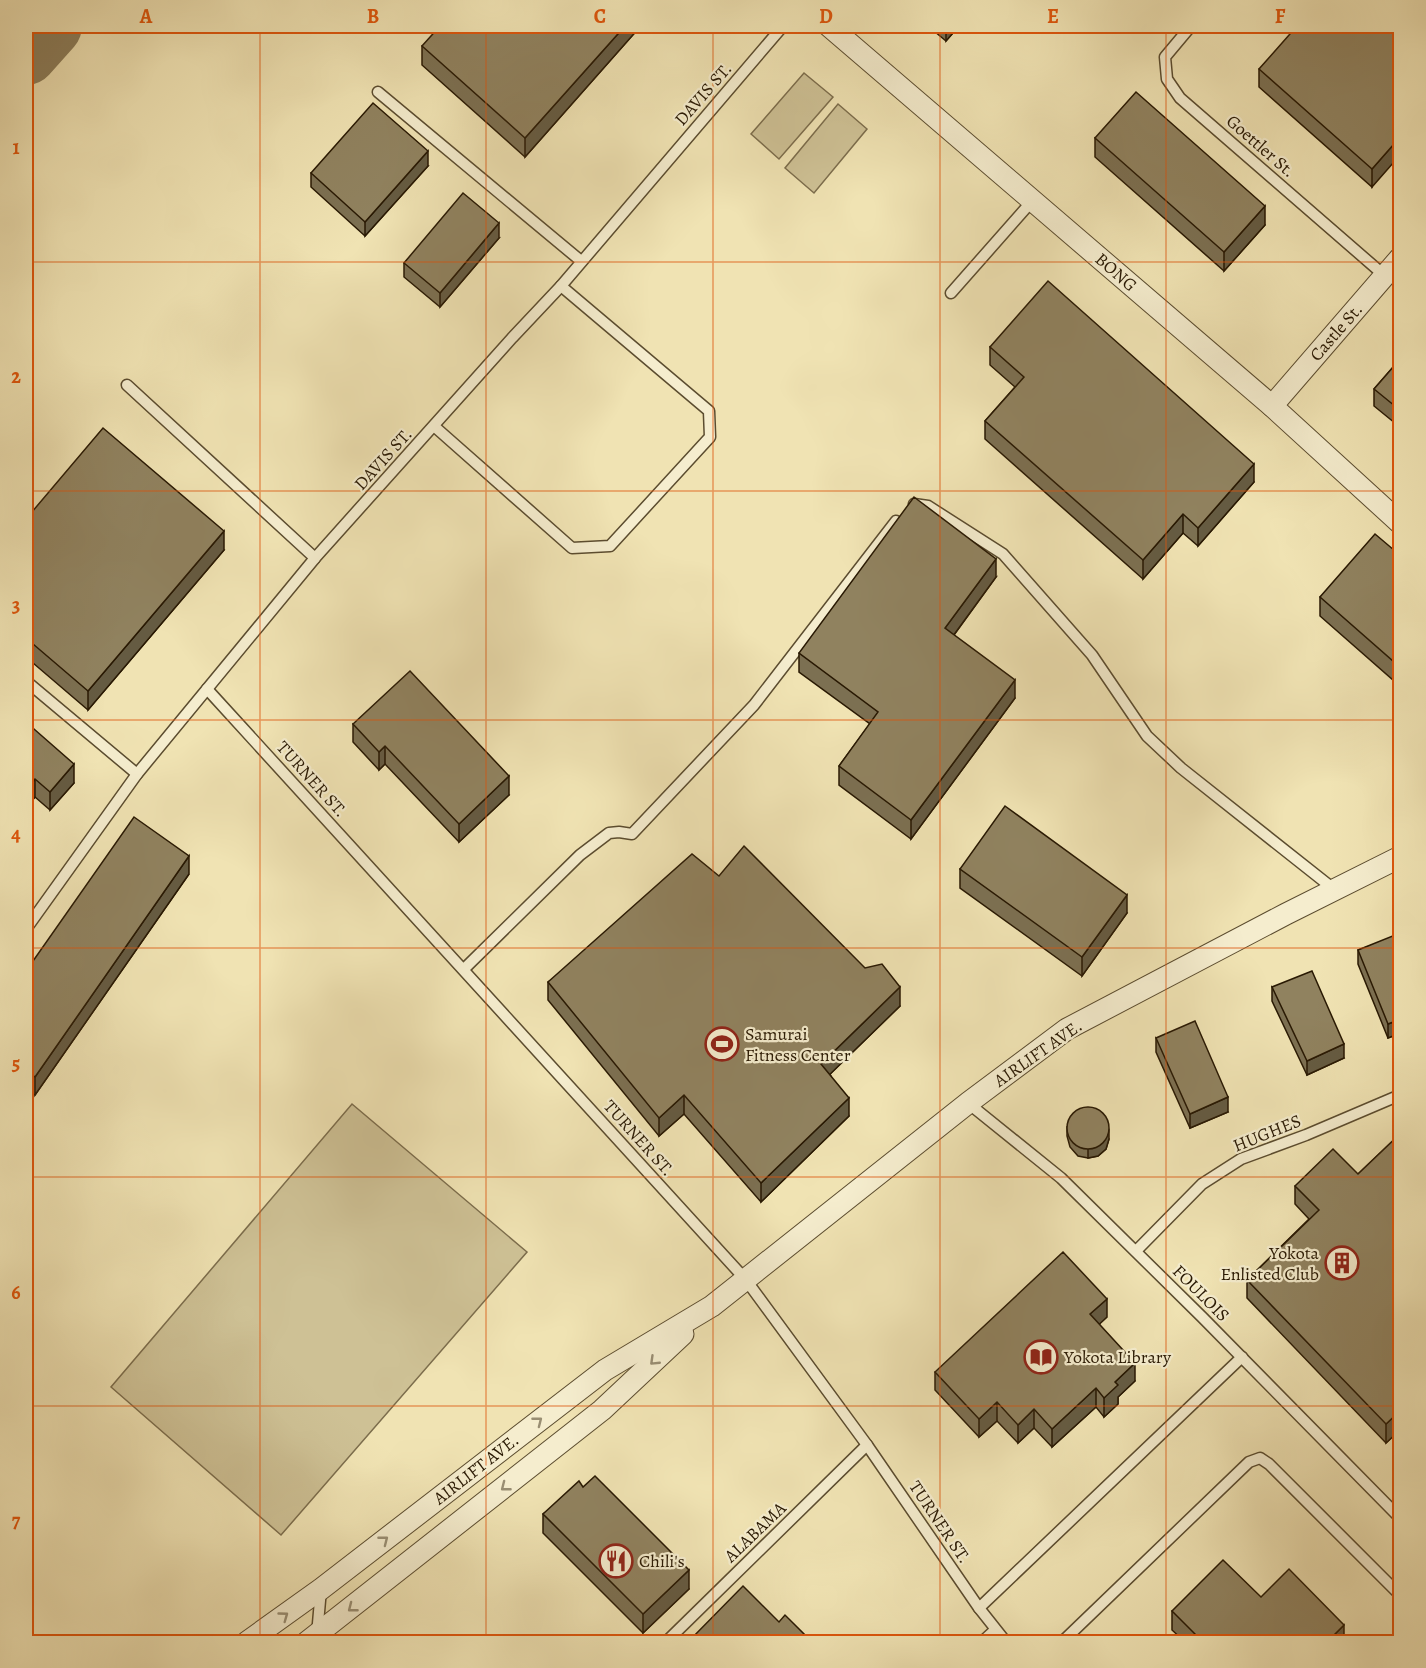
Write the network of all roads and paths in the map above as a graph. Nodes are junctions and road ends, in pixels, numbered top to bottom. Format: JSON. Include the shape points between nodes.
{"nodes":[{"id":1,"x":783,"y":26,"type":"edge"},
{"id":2,"x":829,"y":26,"type":"edge"},
{"id":3,"x":1191,"y":26,"type":"edge"},
{"id":4,"x":378,"y":92,"type":"dead end"},
{"id":5,"x":1033,"y":200,"type":"junction"},
{"id":6,"x":1401,"y":258,"type":"edge"},
{"id":7,"x":581,"y":261,"type":"junction"},
{"id":8,"x":1385,"y":276,"type":"junction"},
{"id":9,"x":561,"y":286,"type":"junction"},
{"id":10,"x":951,"y":293,"type":"dead end"},
{"id":11,"x":127,"y":385,"type":"dead end"},
{"id":12,"x":1272,"y":406,"type":"junction"},
{"id":13,"x":435,"y":427,"type":"junction"},
{"id":14,"x":1401,"y":523,"type":"edge"},
{"id":15,"x":315,"y":558,"type":"junction"},
{"id":16,"x":26,"y":681,"type":"edge"},
{"id":17,"x":207,"y":689,"type":"junction"},
{"id":18,"x":137,"y":774,"type":"junction"},
{"id":19,"x":1401,"y":857,"type":"edge"},
{"id":20,"x":1335,"y":890,"type":"junction"},
{"id":21,"x":26,"y":929,"type":"edge"},
{"id":22,"x":464,"y":969,"type":"junction"},
{"id":23,"x":1401,"y":1095,"type":"edge"},
{"id":24,"x":968,"y":1102,"type":"junction"},
{"id":25,"x":1136,"y":1251,"type":"junction"},
{"id":26,"x":746,"y":1280,"type":"junction"},
{"id":27,"x":711,"y":1306,"type":"junction"},
{"id":28,"x":1242,"y":1357,"type":"junction"},
{"id":29,"x":867,"y":1445,"type":"junction"},
{"id":30,"x":1400,"y":1517,"type":"edge"},
{"id":31,"x":321,"y":1589,"type":"junction"},
{"id":32,"x":1401,"y":1595,"type":"edge"},
{"id":33,"x":979,"y":1608,"type":"junction"},
{"id":34,"x":995,"y":1630,"type":"junction"},
{"id":35,"x":316,"y":1640,"type":"edge"},
{"id":36,"x":247,"y":1642,"type":"edge"},
{"id":37,"x":666,"y":1642,"type":"edge"},
{"id":38,"x":982,"y":1642,"type":"edge"},
{"id":39,"x":1006,"y":1642,"type":"edge"},
{"id":40,"x":1062,"y":1642,"type":"edge"}],
"edges":[{"from":1,"to":7,"type":"lane","name":"DAVIS ST."},
{"from":2,"to":5,"type":"street","name":"BONG"},
{"from":3,"to":8,"type":"lane","name":"Goettler St.","via":[[1165,57],[1167,79],[1180,98]]},
{"from":4,"to":7,"type":"lane"},
{"from":5,"to":10,"type":"lane"},
{"from":5,"to":12,"type":"street","name":"BONG"},
{"from":6,"to":8,"type":"street","name":"Castle St."},
{"from":7,"to":9,"type":"lane","name":"DAVIS ST."},
{"from":8,"to":12,"type":"street","name":"Castle St."},
{"from":9,"to":13,"type":"lane","name":"DAVIS ST."},
{"from":9,"to":13,"type":"lane","via":[[709,411],[710,437],[610,546],[572,549]]},
{"from":11,"to":15,"type":"lane"},
{"from":12,"to":14,"type":"street","name":"BONG"},
{"from":13,"to":15,"type":"lane","name":"DAVIS ST."},
{"from":15,"to":17,"type":"lane","name":"DAVIS ST."},
{"from":16,"to":18,"type":"lane"},
{"from":17,"to":18,"type":"lane","name":"DAVIS ST."},
{"from":17,"to":22,"type":"lane","name":"TURNER ST."},
{"from":18,"to":21,"type":"lane","name":"DAVIS ST."},
{"from":19,"to":20,"type":"street","name":"AIRLIFT AVE."},
{"from":20,"to":22,"type":"lane","via":[[1180,768],[1147,736],[1092,655],[1003,554],[928,506],[913,504],[754,705],[632,834],[609,833],[580,855]]},
{"from":20,"to":24,"type":"street","name":"AIRLIFT AVE.","via":[[1067,1029]]},
{"from":22,"to":26,"type":"lane","name":"TURNER ST."},
{"from":23,"to":25,"type":"lane","name":"HUGHES","via":[[1240,1159],[1202,1184]]},
{"from":24,"to":25,"type":"lane","name":"FOULOIS","via":[[1061,1178]]},
{"from":24,"to":26,"type":"street","name":"AIRLIFT AVE."},
{"from":25,"to":28,"type":"lane","name":"FOULOIS"},
{"from":26,"to":27,"type":"street","name":"AIRLIFT AVE."},
{"from":26,"to":29,"type":"lane","name":"TURNER ST."},
{"from":31,"to":27,"type":"street","name":"AIRLIFT AVE.","one_way":true,"via":[[605,1370]]},
{"from":27,"to":35,"type":"street","name":"AIRLIFT AVE.","one_way":true,"via":[[603,1410]]},
{"from":28,"to":30,"type":"lane","name":"FOULOIS"},
{"from":28,"to":33,"type":"lane"},
{"from":29,"to":33,"type":"lane","name":"TURNER ST."},
{"from":29,"to":37,"type":"lane","name":"ALABAMA"},
{"from":31,"to":35,"type":"lane"},
{"from":36,"to":31,"type":"street","name":"AIRLIFT AVE.","one_way":true},
{"from":32,"to":40,"type":"lane","via":[[1260,1458],[1249,1462]]},
{"from":33,"to":34,"type":"lane","name":"TURNER ST."},
{"from":34,"to":38,"type":"lane"},
{"from":34,"to":39,"type":"lane","name":"TURNER ST."}]}
